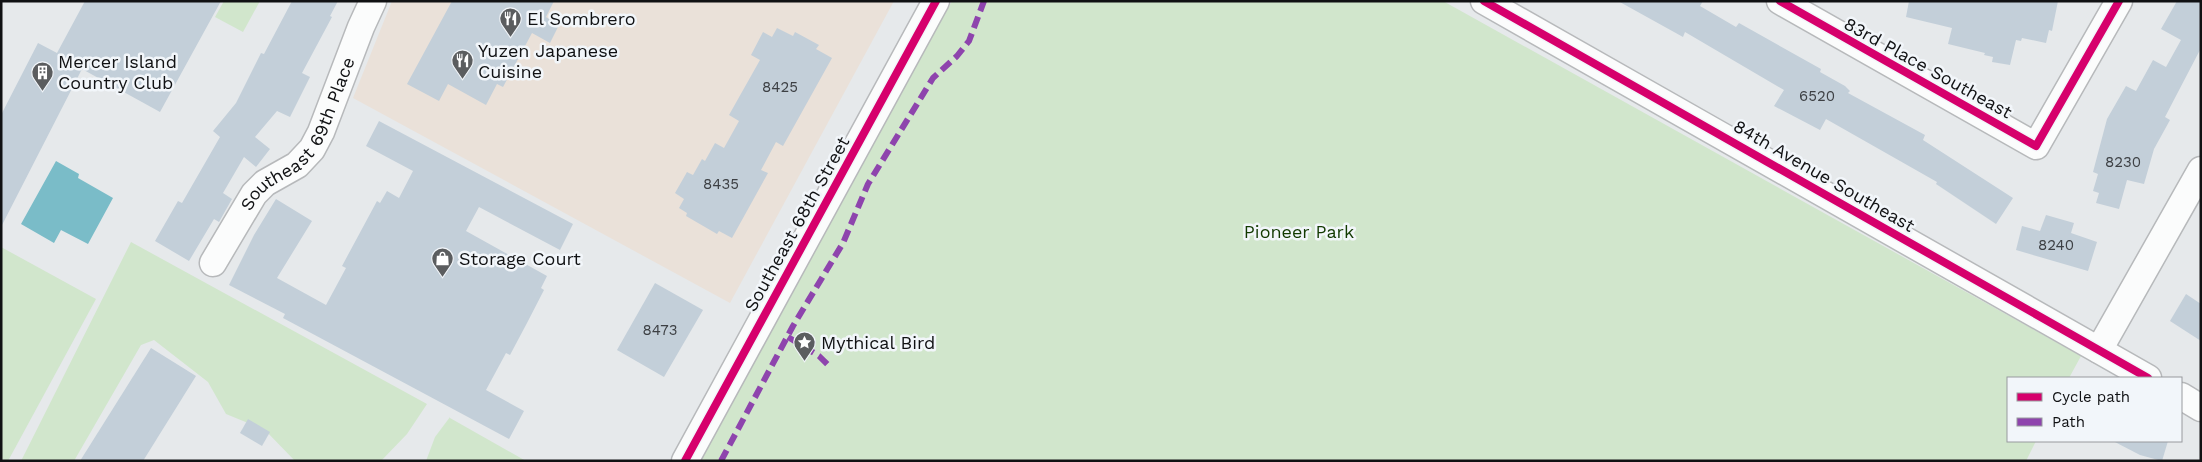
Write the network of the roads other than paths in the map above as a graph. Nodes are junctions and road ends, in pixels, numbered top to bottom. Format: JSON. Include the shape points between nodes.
{"nodes":[{"id":1,"x":373,"y":1,"type":"edge"},
{"id":2,"x":936,"y":1,"type":"edge"},
{"id":3,"x":1484,"y":1,"type":"edge"},
{"id":4,"x":1780,"y":1,"type":"edge"},
{"id":5,"x":2119,"y":1,"type":"edge"},
{"id":6,"x":2201,"y":170,"type":"edge"},
{"id":7,"x":213,"y":263,"type":"dead end"},
{"id":8,"x":2099,"y":350,"type":"junction"},
{"id":9,"x":2146,"y":377,"type":"edge"},
{"id":10,"x":2182,"y":397,"type":"edge"},
{"id":11,"x":2201,"y":408,"type":"edge"},
{"id":12,"x":685,"y":461,"type":"edge"}],
"edges":[{"from":1,"to":7,"type":"street","name":"Southeast 69th Place","via":[[312,149],[297,165],[265,183],[254,194]]},
{"from":2,"to":12,"type":"street","name":"Southeast 68th Street"},
{"from":3,"to":8,"type":"street","name":"84th Avenue Southeast"},
{"from":4,"to":5,"type":"street","name":"83rd Place Southeast","via":[[2036,146]]},
{"from":6,"to":8,"type":"street"},
{"from":8,"to":9,"type":"street","name":"84th Avenue Southeast"},
{"from":10,"to":11,"type":"street"}]}
